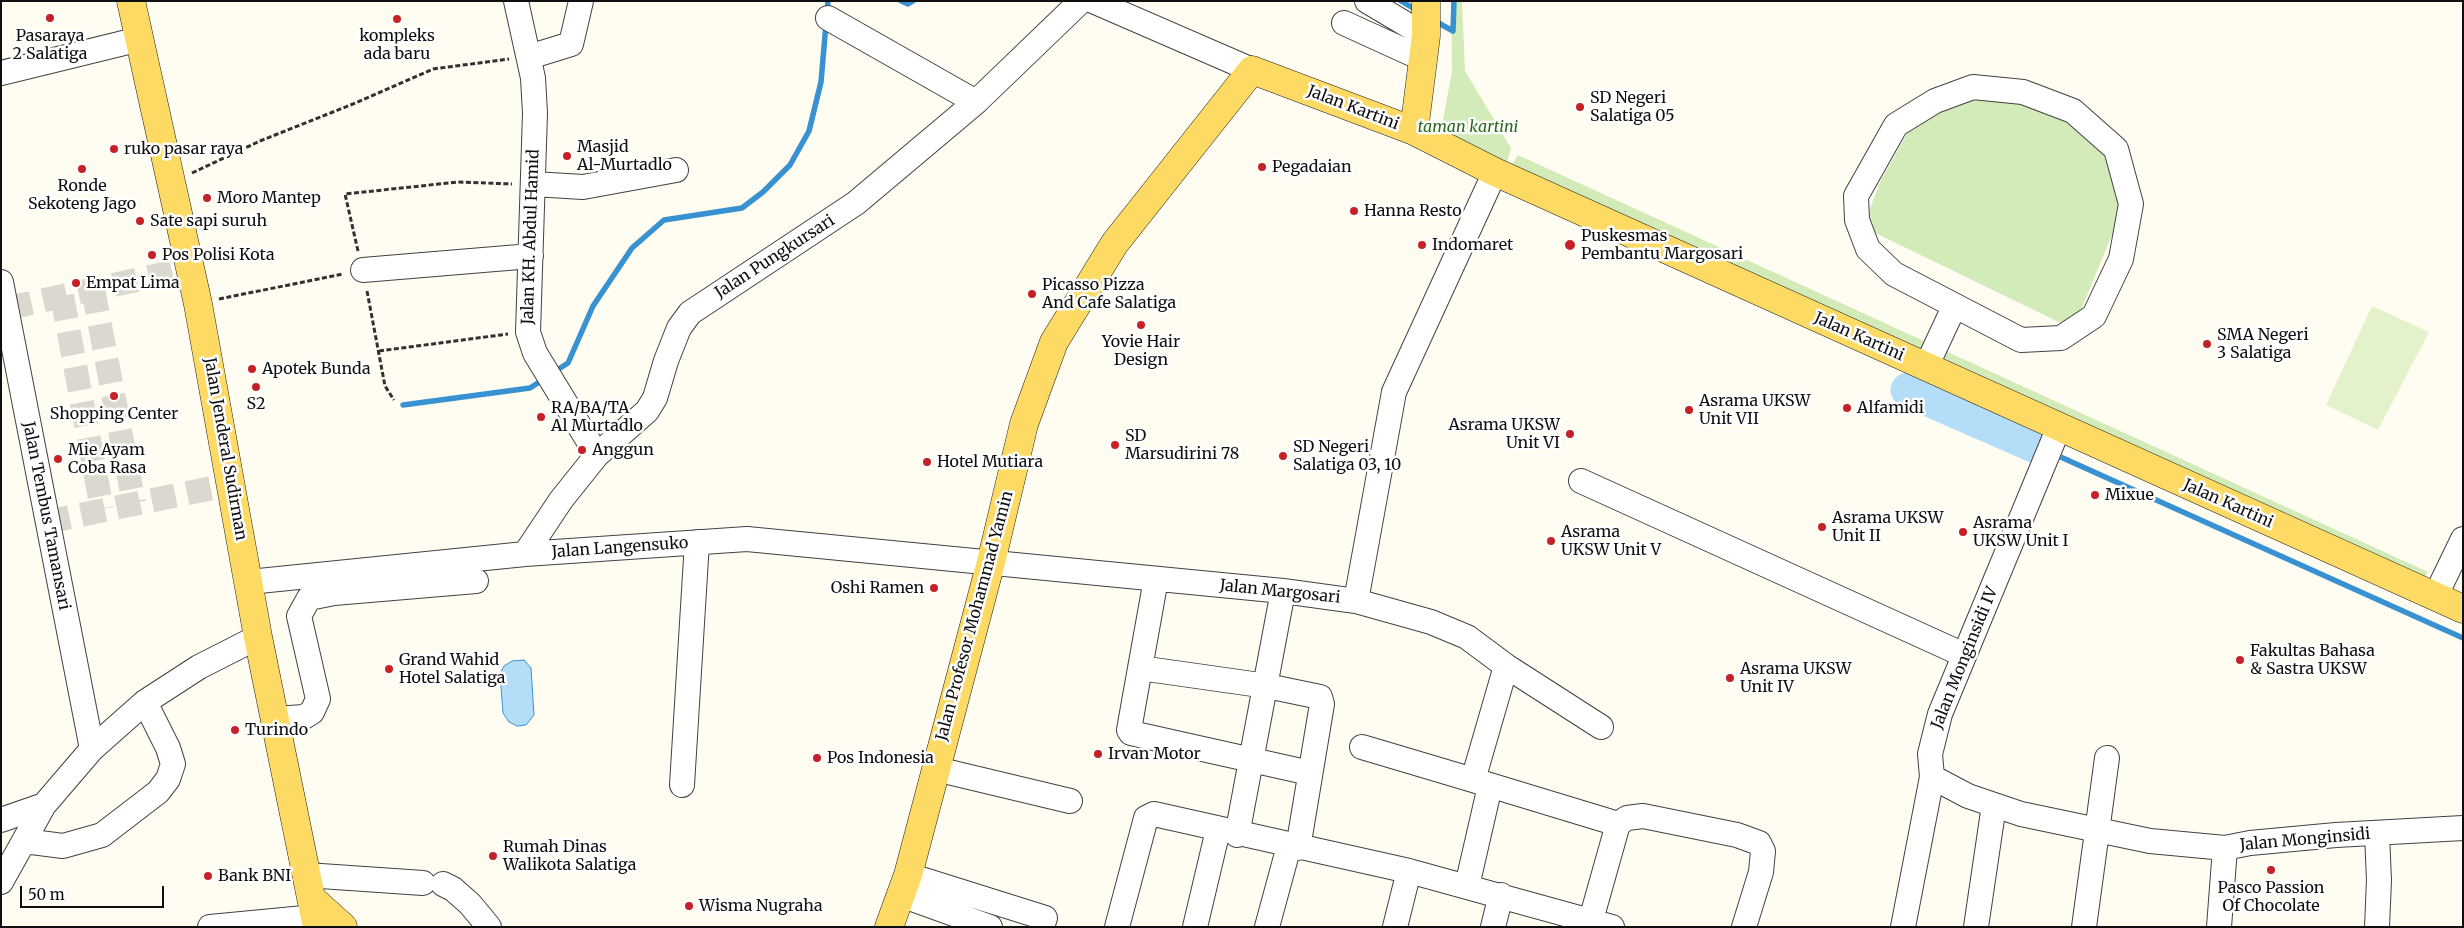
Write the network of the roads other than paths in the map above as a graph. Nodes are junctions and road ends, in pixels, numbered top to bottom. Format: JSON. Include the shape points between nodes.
{"nodes":[{"id":1,"x":131,"y":1,"type":"edge"},
{"id":2,"x":516,"y":1,"type":"edge"},
{"id":3,"x":582,"y":1,"type":"edge"},
{"id":4,"x":1080,"y":1,"type":"edge"},
{"id":5,"x":1093,"y":1,"type":"edge"},
{"id":6,"x":1367,"y":1,"type":"edge"},
{"id":7,"x":1426,"y":1,"type":"edge"},
{"id":8,"x":828,"y":18,"type":"dead end"},
{"id":9,"x":1344,"y":23,"type":"dead end"},
{"id":10,"x":140,"y":39,"type":"junction"},
{"id":11,"x":1425,"y":43,"type":"junction"},
{"id":12,"x":529,"y":57,"type":"junction"},
{"id":13,"x":1252,"y":70,"type":"junction"},
{"id":14,"x":1,"y":73,"type":"edge"},
{"id":15,"x":976,"y":102,"type":"junction"},
{"id":16,"x":1414,"y":131,"type":"junction"},
{"id":17,"x":676,"y":170,"type":"dead end"},
{"id":18,"x":1495,"y":172,"type":"junction"},
{"id":19,"x":533,"y":184,"type":"junction"},
{"id":20,"x":531,"y":256,"type":"junction"},
{"id":21,"x":363,"y":270,"type":"road end"},
{"id":22,"x":1,"y":282,"type":"edge"},
{"id":23,"x":1954,"y":307,"type":"junction"},
{"id":24,"x":1926,"y":367,"type":"junction"},
{"id":25,"x":2059,"y":428,"type":"junction"},
{"id":26,"x":597,"y":456,"type":"junction"},
{"id":27,"x":1581,"y":481,"type":"dead end"},
{"id":28,"x":697,"y":542,"type":"junction"},
{"id":29,"x":525,"y":554,"type":"junction"},
{"id":30,"x":2459,"y":554,"type":"edge"},
{"id":31,"x":991,"y":562,"type":"junction"},
{"id":32,"x":1156,"y":579,"type":"junction"},
{"id":33,"x":476,"y":581,"type":"dead end"},
{"id":34,"x":249,"y":582,"type":"junction"},
{"id":35,"x":1283,"y":591,"type":"junction"},
{"id":36,"x":2436,"y":597,"type":"junction"},
{"id":37,"x":1356,"y":601,"type":"junction"},
{"id":38,"x":2463,"y":609,"type":"edge"},
{"id":39,"x":258,"y":637,"type":"junction"},
{"id":40,"x":1964,"y":655,"type":"junction"},
{"id":41,"x":1506,"y":666,"type":"junction"},
{"id":42,"x":1140,"y":668,"type":"junction"},
{"id":43,"x":1266,"y":686,"type":"junction"},
{"id":44,"x":145,"y":702,"type":"junction"},
{"id":45,"x":275,"y":719,"type":"junction"},
{"id":46,"x":1600,"y":727,"type":"dead end"},
{"id":47,"x":1362,"y":747,"type":"dead end"},
{"id":48,"x":92,"y":749,"type":"junction"},
{"id":49,"x":2107,"y":758,"type":"dead end"},
{"id":50,"x":1252,"y":761,"type":"junction"},
{"id":51,"x":936,"y":769,"type":"junction"},
{"id":52,"x":1310,"y":772,"type":"junction"},
{"id":53,"x":1932,"y":777,"type":"junction"},
{"id":54,"x":1482,"y":783,"type":"junction"},
{"id":55,"x":682,"y":785,"type":"dead end"},
{"id":56,"x":1070,"y":801,"type":"dead end"},
{"id":57,"x":44,"y":805,"type":"junction"},
{"id":58,"x":1994,"y":805,"type":"junction"},
{"id":59,"x":1,"y":820,"type":"edge"},
{"id":60,"x":1618,"y":824,"type":"junction"},
{"id":61,"x":2463,"y":828,"type":"edge"},
{"id":62,"x":2096,"y":830,"type":"junction"},
{"id":63,"x":1228,"y":832,"type":"junction"},
{"id":64,"x":2377,"y":834,"type":"junction"},
{"id":65,"x":24,"y":841,"type":"junction"},
{"id":66,"x":1294,"y":847,"type":"junction"},
{"id":67,"x":2225,"y":848,"type":"junction"},
{"id":68,"x":1409,"y":871,"type":"junction"},
{"id":69,"x":1,"y":882,"type":"edge"},
{"id":70,"x":904,"y":885,"type":"junction"},
{"id":71,"x":1467,"y":886,"type":"junction"},
{"id":72,"x":1501,"y":895,"type":"junction"},
{"id":73,"x":313,"y":904,"type":"edge"},
{"id":74,"x":1597,"y":924,"type":"edge"},
{"id":75,"x":210,"y":927,"type":"edge"},
{"id":76,"x":342,"y":927,"type":"edge"},
{"id":77,"x":489,"y":927,"type":"edge"},
{"id":78,"x":889,"y":927,"type":"edge"},
{"id":79,"x":990,"y":927,"type":"edge"},
{"id":80,"x":1042,"y":927,"type":"edge"},
{"id":81,"x":1117,"y":927,"type":"edge"},
{"id":82,"x":1195,"y":927,"type":"edge"},
{"id":83,"x":1267,"y":927,"type":"edge"},
{"id":84,"x":1395,"y":927,"type":"edge"},
{"id":85,"x":1493,"y":927,"type":"edge"},
{"id":86,"x":1744,"y":927,"type":"edge"},
{"id":87,"x":1903,"y":927,"type":"edge"},
{"id":88,"x":1976,"y":927,"type":"edge"},
{"id":89,"x":2084,"y":927,"type":"edge"},
{"id":90,"x":2219,"y":927,"type":"edge"},
{"id":91,"x":2377,"y":927,"type":"edge"}],
"edges":[{"from":1,"to":10,"type":"main road","name":"Jalan Jenderal Sudirman"},
{"from":2,"to":12,"type":"street","name":"Jalan KH. Abdul Hamid"},
{"from":3,"to":12,"type":"street","via":[[571,44]]},
{"from":4,"to":15,"type":"street","name":"Jalan Pungkursari"},
{"from":5,"to":13,"type":"street"},
{"from":6,"to":11,"type":"street"},
{"from":7,"to":11,"type":"main road"},
{"from":8,"to":15,"type":"street"},
{"from":9,"to":11,"type":"street"},
{"from":10,"to":14,"type":"street"},
{"from":10,"to":34,"type":"main road","name":"Jalan Jenderal Sudirman","via":[[198,304]]},
{"from":11,"to":16,"type":"main road"},
{"from":12,"to":19,"type":"street","name":"Jalan KH. Abdul Hamid","via":[[535,113]]},
{"from":13,"to":16,"type":"main road","name":"Jalan Kartini"},
{"from":13,"to":31,"type":"main road","name":"Jalan Profesor Mohammad Yamin","via":[[1115,243],[1054,342],[1024,424]]},
{"from":15,"to":26,"type":"street","name":"Jalan Pungkursari","via":[[856,204],[690,313],[680,328],[651,405]]},
{"from":16,"to":18,"type":"main road","name":"Jalan Kartini"},
{"from":17,"to":19,"type":"street","via":[[583,187]]},
{"from":18,"to":24,"type":"main road","name":"Jalan Kartini"},
{"from":18,"to":37,"type":"street","name":"Jalan Margosari","via":[[1394,392]]},
{"from":19,"to":20,"type":"street","name":"Jalan KH. Abdul Hamid"},
{"from":20,"to":21,"type":"street"},
{"from":20,"to":26,"type":"street","name":"Jalan KH. Abdul Hamid","via":[[528,332],[540,361]]},
{"from":22,"to":48,"type":"street","name":"Jalan Tembus Tamansari"},
{"from":23,"to":23,"type":"street","via":[[1894,274],[1868,249],[1857,220],[1856,196],[1896,125],[1935,101],[1973,87],[2023,92],[2073,111],[2116,149],[2131,204],[2121,259],[2094,316],[2061,338],[2021,340]]},
{"from":23,"to":24,"type":"street"},
{"from":24,"to":25,"type":"main road","name":"Jalan Kartini"},
{"from":25,"to":36,"type":"main road","name":"Jalan Kartini"},
{"from":25,"to":40,"type":"street","name":"Jalan Monginsidi IV"},
{"from":26,"to":29,"type":"street","name":"Jalan Pungkursari","via":[[561,500]]},
{"from":27,"to":40,"type":"street"},
{"from":28,"to":29,"type":"street","name":"Jalan Langensuko"},
{"from":28,"to":31,"type":"street","name":"Jalan Langensuko","via":[[747,539]]},
{"from":28,"to":55,"type":"street"},
{"from":29,"to":34,"type":"street","name":"Jalan Langensuko"},
{"from":30,"to":36,"type":"street"},
{"from":31,"to":32,"type":"street","name":"Jalan Margosari"},
{"from":31,"to":51,"type":"main road","name":"Jalan Profesor Mohammad Yamin"},
{"from":32,"to":35,"type":"street","name":"Jalan Margosari"},
{"from":32,"to":42,"type":"street"},
{"from":33,"to":45,"type":"street","via":[[309,598],[299,616],[318,699],[312,712],[304,717]]},
{"from":34,"to":39,"type":"main road","name":"Jalan Jenderal Sudirman"},
{"from":35,"to":37,"type":"street","name":"Jalan Margosari"},
{"from":35,"to":43,"type":"street"},
{"from":36,"to":38,"type":"main road","name":"Jalan Kartini"},
{"from":37,"to":41,"type":"street","via":[[1431,622],[1467,637]]},
{"from":39,"to":44,"type":"street","via":[[199,667]]},
{"from":39,"to":45,"type":"main road","name":"Jalan Jenderal Sudirman"},
{"from":40,"to":53,"type":"street","name":"Jalan Monginsidi IV","via":[[1940,714],[1932,744]]},
{"from":41,"to":46,"type":"street"},
{"from":41,"to":54,"type":"street"},
{"from":42,"to":43,"type":"street"},
{"from":42,"to":50,"type":"street","via":[[1131,733]]},
{"from":43,"to":50,"type":"street"},
{"from":43,"to":52,"type":"street","via":[[1322,699]]},
{"from":44,"to":48,"type":"street"},
{"from":44,"to":65,"type":"street","via":[[173,764],[168,779],[158,792],[102,835],[63,846]]},
{"from":45,"to":73,"type":"main road","name":"Jalan Jenderal Sudirman"},
{"from":47,"to":54,"type":"street"},
{"from":48,"to":57,"type":"street"},
{"from":49,"to":62,"type":"street"},
{"from":50,"to":52,"type":"street"},
{"from":50,"to":63,"type":"street"},
{"from":51,"to":56,"type":"street"},
{"from":51,"to":70,"type":"main road","name":"Jalan Profesor Mohammad Yamin"},
{"from":52,"to":66,"type":"street"},
{"from":53,"to":58,"type":"street"},
{"from":53,"to":87,"type":"street","name":"Jalan Monginsidi IV"},
{"from":54,"to":60,"type":"street"},
{"from":54,"to":71,"type":"street"},
{"from":57,"to":59,"type":"street"},
{"from":57,"to":65,"type":"street"},
{"from":58,"to":62,"type":"street"},
{"from":58,"to":88,"type":"street"},
{"from":60,"to":74,"type":"street"},
{"from":60,"to":86,"type":"street","via":[[1627,818],[1643,816],[1737,835],[1759,843],[1763,851],[1761,872]]},
{"from":61,"to":64,"type":"street","name":"Jalan Monginsidi"},
{"from":62,"to":67,"type":"street","via":[[2150,841]]},
{"from":62,"to":89,"type":"street"},
{"from":63,"to":66,"type":"street"},
{"from":63,"to":81,"type":"street","via":[[1154,814],[1148,816]]},
{"from":63,"to":82,"type":"street"},
{"from":64,"to":67,"type":"street","name":"Jalan Monginsidi","via":[[2277,840]]},
{"from":64,"to":91,"type":"street"},
{"from":65,"to":69,"type":"street"},
{"from":66,"to":68,"type":"street"},
{"from":66,"to":83,"type":"street"},
{"from":67,"to":90,"type":"street","name":"Jalan Monginsidi"},
{"from":68,"to":71,"type":"street"},
{"from":68,"to":84,"type":"street"},
{"from":70,"to":78,"type":"main road","name":"Jalan Profesor Mohammad Yamin"},
{"from":70,"to":79,"type":"street"},
{"from":70,"to":80,"type":"street","via":[[1045,918]]},
{"from":71,"to":72,"type":"street"},
{"from":72,"to":74,"type":"street"},
{"from":72,"to":85,"type":"street"},
{"from":73,"to":75,"type":"street"},
{"from":73,"to":76,"type":"main road"},
{"from":73,"to":77,"type":"street","via":[[433,883],[453,889]]}]}
